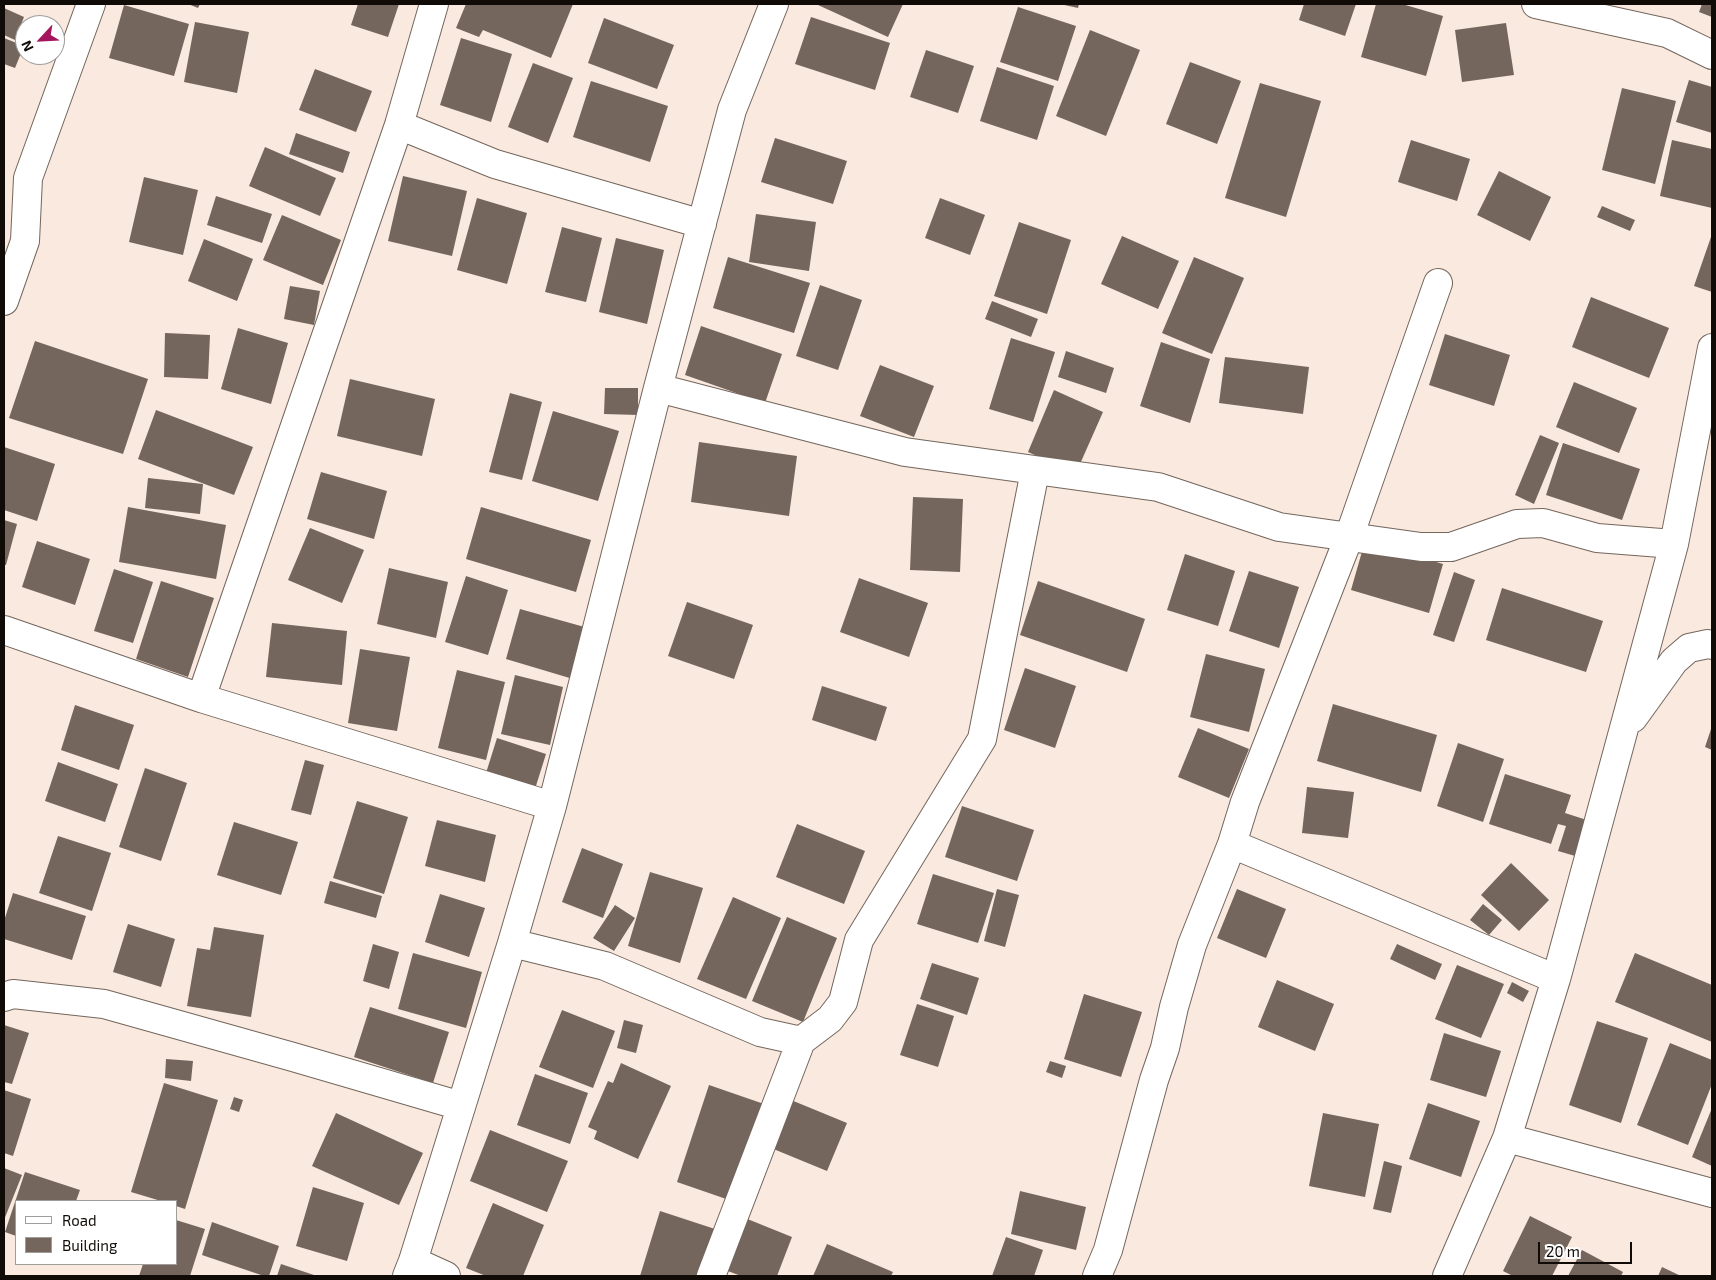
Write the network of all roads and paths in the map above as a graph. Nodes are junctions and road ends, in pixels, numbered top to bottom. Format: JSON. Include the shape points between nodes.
{"nodes":[{"id":1,"x":91,"y":4,"type":"edge"},
{"id":2,"x":434,"y":4,"type":"edge"},
{"id":3,"x":774,"y":4,"type":"edge"},
{"id":4,"x":1536,"y":4,"type":"edge"},
{"id":5,"x":1712,"y":55,"type":"edge"},
{"id":6,"x":399,"y":124,"type":"junction"},
{"id":7,"x":16,"y":176,"type":"edge"},
{"id":8,"x":702,"y":224,"type":"junction"},
{"id":9,"x":1438,"y":283,"type":"dead end"},
{"id":10,"x":4,"y":300,"type":"edge"},
{"id":11,"x":1712,"y":348,"type":"edge"},
{"id":12,"x":658,"y":388,"type":"junction"},
{"id":13,"x":1035,"y":470,"type":"junction"},
{"id":14,"x":1349,"y":537,"type":"junction"},
{"id":15,"x":1674,"y":544,"type":"junction"},
{"id":16,"x":4,"y":630,"type":"edge"},
{"id":17,"x":1712,"y":645,"type":"edge"},
{"id":18,"x":201,"y":698,"type":"junction"},
{"id":19,"x":1624,"y":729,"type":"junction"},
{"id":20,"x":552,"y":806,"type":"junction"},
{"id":21,"x":1232,"y":844,"type":"junction"},
{"id":22,"x":512,"y":943,"type":"junction"},
{"id":23,"x":1556,"y":979,"type":"junction"},
{"id":24,"x":4,"y":997,"type":"edge"},
{"id":25,"x":801,"y":1042,"type":"junction"},
{"id":26,"x":461,"y":1106,"type":"junction"},
{"id":27,"x":1507,"y":1138,"type":"junction"},
{"id":28,"x":1712,"y":1193,"type":"edge"},
{"id":29,"x":410,"y":1269,"type":"edge"},
{"id":30,"x":446,"y":1276,"type":"edge"},
{"id":31,"x":711,"y":1276,"type":"edge"},
{"id":32,"x":1097,"y":1276,"type":"edge"},
{"id":33,"x":1447,"y":1276,"type":"edge"}],
"edges":[{"from":1,"to":7,"type":"street"},
{"from":2,"to":6,"type":"street"},
{"from":3,"to":8,"type":"street","via":[[732,110]]},
{"from":4,"to":5,"type":"street","via":[[1667,32]]},
{"from":6,"to":8,"type":"street","via":[[495,164]]},
{"from":6,"to":18,"type":"street"},
{"from":7,"to":10,"type":"street","via":[[25,241]]},
{"from":8,"to":12,"type":"street"},
{"from":9,"to":14,"type":"street"},
{"from":11,"to":15,"type":"street"},
{"from":12,"to":13,"type":"street","via":[[905,452]]},
{"from":12,"to":20,"type":"street"},
{"from":13,"to":14,"type":"street","via":[[1158,486],[1279,527]]},
{"from":13,"to":25,"type":"street","via":[[982,739],[859,940],[843,1002],[830,1019]]},
{"from":14,"to":15,"type":"street","via":[[1421,547],[1451,547],[1517,524],[1542,523],[1597,538]]},
{"from":14,"to":21,"type":"street","via":[[1245,802]]},
{"from":15,"to":19,"type":"street"},
{"from":16,"to":18,"type":"street"},
{"from":17,"to":19,"type":"street","via":[[1690,648],[1674,661]]},
{"from":18,"to":20,"type":"street"},
{"from":19,"to":23,"type":"street"},
{"from":20,"to":22,"type":"street"},
{"from":21,"to":23,"type":"street"},
{"from":21,"to":32,"type":"street","via":[[1192,945],[1108,1250]]},
{"from":22,"to":25,"type":"street","via":[[605,966],[760,1032]]},
{"from":22,"to":26,"type":"street"},
{"from":23,"to":27,"type":"street"},
{"from":24,"to":26,"type":"street","via":[[13,994],[104,1004]]},
{"from":25,"to":31,"type":"street"},
{"from":26,"to":29,"type":"street"},
{"from":27,"to":28,"type":"street"},
{"from":27,"to":33,"type":"street"},
{"from":29,"to":30,"type":"street"}]}
